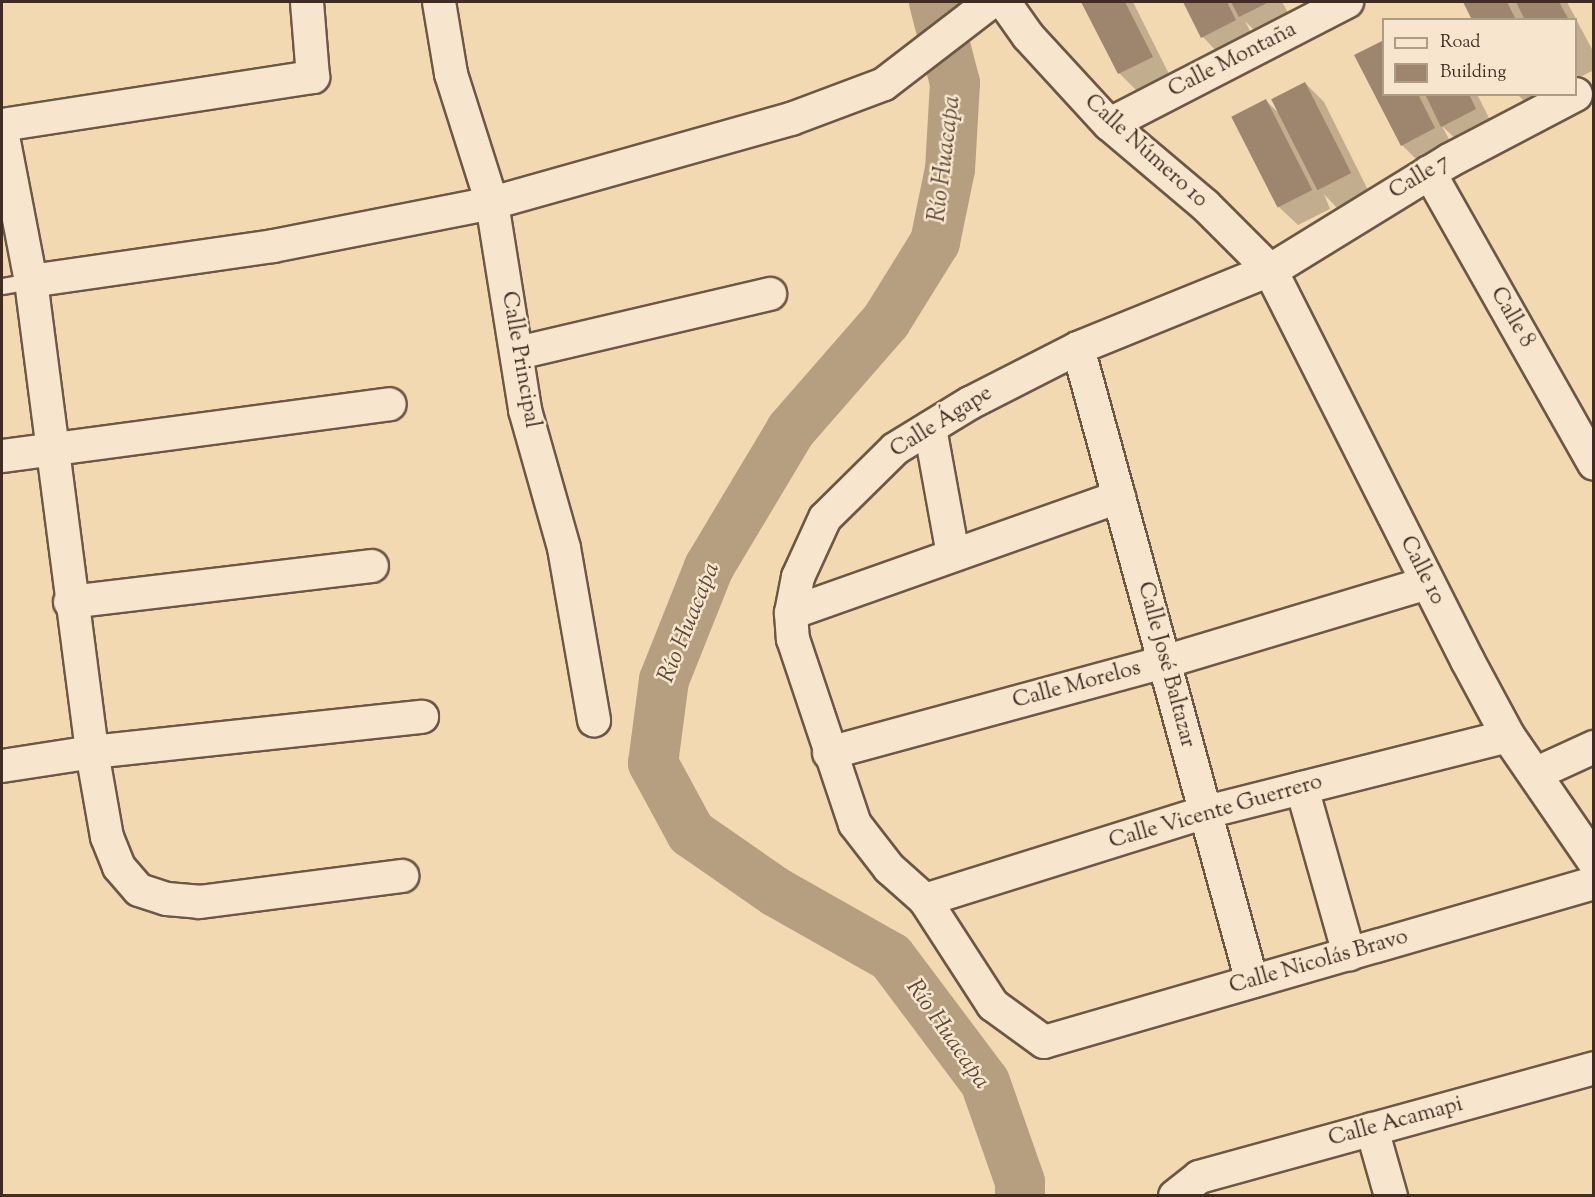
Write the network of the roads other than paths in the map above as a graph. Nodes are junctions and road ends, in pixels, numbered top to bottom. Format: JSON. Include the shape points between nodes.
{"nodes":[{"id":1,"x":307,"y":2,"type":"edge"},
{"id":2,"x":439,"y":2,"type":"edge"},
{"id":3,"x":1347,"y":2,"type":"edge"},
{"id":4,"x":993,"y":4,"type":"edge"},
{"id":5,"x":1593,"y":85,"type":"edge"},
{"id":6,"x":1577,"y":93,"type":"edge"},
{"id":7,"x":1571,"y":96,"type":"edge"},
{"id":8,"x":1118,"y":120,"type":"dead end"},
{"id":9,"x":2,"y":125,"type":"edge"},
{"id":10,"x":2,"y":131,"type":"edge"},
{"id":11,"x":1429,"y":172,"type":"junction"},
{"id":12,"x":492,"y":203,"type":"junction"},
{"id":13,"x":1269,"y":270,"type":"junction"},
{"id":14,"x":16,"y":284,"type":"edge"},
{"id":15,"x":770,"y":294,"type":"dead end"},
{"id":16,"x":1078,"y":348,"type":"junction"},
{"id":17,"x":518,"y":353,"type":"junction"},
{"id":18,"x":390,"y":404,"type":"dead end"},
{"id":19,"x":930,"y":428,"type":"junction"},
{"id":20,"x":51,"y":449,"type":"junction"},
{"id":21,"x":2,"y":456,"type":"edge"},
{"id":22,"x":1593,"y":464,"type":"edge"},
{"id":23,"x":1119,"y":497,"type":"junction"},
{"id":24,"x":953,"y":555,"type":"junction"},
{"id":25,"x":372,"y":566,"type":"dead end"},
{"id":26,"x":1427,"y":584,"type":"junction"},
{"id":27,"x":70,"y":602,"type":"junction"},
{"id":28,"x":791,"y":613,"type":"junction"},
{"id":29,"x":1164,"y":662,"type":"junction"},
{"id":30,"x":422,"y":717,"type":"dead end"},
{"id":31,"x":594,"y":720,"type":"dead end"},
{"id":32,"x":1508,"y":736,"type":"junction"},
{"id":33,"x":1593,"y":747,"type":"edge"},
{"id":34,"x":92,"y":752,"type":"junction"},
{"id":35,"x":829,"y":753,"type":"junction"},
{"id":36,"x":2,"y":766,"type":"edge"},
{"id":37,"x":1535,"y":774,"type":"junction"},
{"id":38,"x":1302,"y":788,"type":"junction"},
{"id":39,"x":1206,"y":812,"type":"junction"},
{"id":40,"x":1593,"y":861,"type":"edge"},
{"id":41,"x":402,"y":876,"type":"dead end"},
{"id":42,"x":1593,"y":883,"type":"edge"},
{"id":43,"x":925,"y":900,"type":"junction"},
{"id":44,"x":1349,"y":954,"type":"junction"},
{"id":45,"x":1252,"y":982,"type":"junction"},
{"id":46,"x":1044,"y":1042,"type":"joint"},
{"id":47,"x":1593,"y":1068,"type":"edge"},
{"id":48,"x":1372,"y":1129,"type":"junction"},
{"id":49,"x":1187,"y":1186,"type":"edge"},
{"id":50,"x":1391,"y":1196,"type":"edge"}],
"edges":[{"from":1,"to":9,"type":"street","via":[[313,77]]},
{"from":2,"to":12,"type":"street","name":"Calle Principal","via":[[451,74]]},
{"from":3,"to":8,"type":"street","name":"Calle Montaña"},
{"from":4,"to":12,"type":"street","via":[[884,84],[791,119]]},
{"from":4,"to":13,"type":"street","name":"Calle Número 10","via":[[1109,124],[1205,205]]},
{"from":5,"to":6,"type":"street","name":"Calle 7"},
{"from":7,"to":11,"type":"street","name":"Calle 7"},
{"from":10,"to":14,"type":"street"},
{"from":11,"to":13,"type":"street","name":"Calle 7"},
{"from":11,"to":22,"type":"street","name":"Calle 8"},
{"from":12,"to":14,"type":"street","via":[[273,246]]},
{"from":12,"to":17,"type":"street","name":"Calle Principal"},
{"from":13,"to":16,"type":"street","name":"Calle Ágape"},
{"from":13,"to":26,"type":"street","name":"Calle 10"},
{"from":14,"to":20,"type":"street"},
{"from":15,"to":17,"type":"street"},
{"from":16,"to":19,"type":"street","name":"Calle Ágape"},
{"from":16,"to":23,"type":"street","name":"Calle José Baltazar"},
{"from":17,"to":31,"type":"street","name":"Calle Principal","via":[[525,410],[564,548]]},
{"from":18,"to":20,"type":"street"},
{"from":19,"to":24,"type":"street"},
{"from":19,"to":28,"type":"street","name":"Calle Ágape","via":[[895,449],[825,518],[798,577]]},
{"from":20,"to":21,"type":"street"},
{"from":20,"to":27,"type":"street"},
{"from":23,"to":24,"type":"street"},
{"from":23,"to":29,"type":"street","name":"Calle José Baltazar"},
{"from":24,"to":28,"type":"street"},
{"from":25,"to":27,"type":"street"},
{"from":26,"to":29,"type":"street","name":"Calle Morelos"},
{"from":26,"to":32,"type":"street","name":"Calle 10"},
{"from":27,"to":34,"type":"street"},
{"from":28,"to":35,"type":"street","name":"Calle Ágape","via":[[793,639]]},
{"from":29,"to":35,"type":"street","name":"Calle Morelos"},
{"from":29,"to":39,"type":"street","name":"Calle José Baltazar"},
{"from":30,"to":34,"type":"street"},
{"from":32,"to":37,"type":"street","name":"Calle 10"},
{"from":32,"to":38,"type":"street","name":"Calle Vicente Guerrero"},
{"from":33,"to":37,"type":"street"},
{"from":34,"to":36,"type":"street"},
{"from":34,"to":41,"type":"street","via":[[107,837],[119,867],[139,890],[167,899],[199,902]]},
{"from":35,"to":43,"type":"street","name":"Calle Ágape","via":[[855,824],[889,868]]},
{"from":37,"to":40,"type":"street","name":"Calle 10"},
{"from":38,"to":39,"type":"street","name":"Calle Vicente Guerrero"},
{"from":38,"to":44,"type":"street"},
{"from":39,"to":43,"type":"street","name":"Calle Vicente Guerrero"},
{"from":39,"to":45,"type":"street","name":"Calle José Baltazar"},
{"from":42,"to":44,"type":"street","name":"Calle Nicolás Bravo"},
{"from":43,"to":46,"type":"street","name":"Calle Ágape","via":[[993,1005]]},
{"from":44,"to":45,"type":"street","name":"Calle Nicolás Bravo"},
{"from":45,"to":46,"type":"street","name":"Calle Nicolás Bravo"},
{"from":47,"to":48,"type":"street","name":"Calle Acamapi"},
{"from":48,"to":49,"type":"street","name":"Calle Acamapi"},
{"from":48,"to":50,"type":"street"}]}
